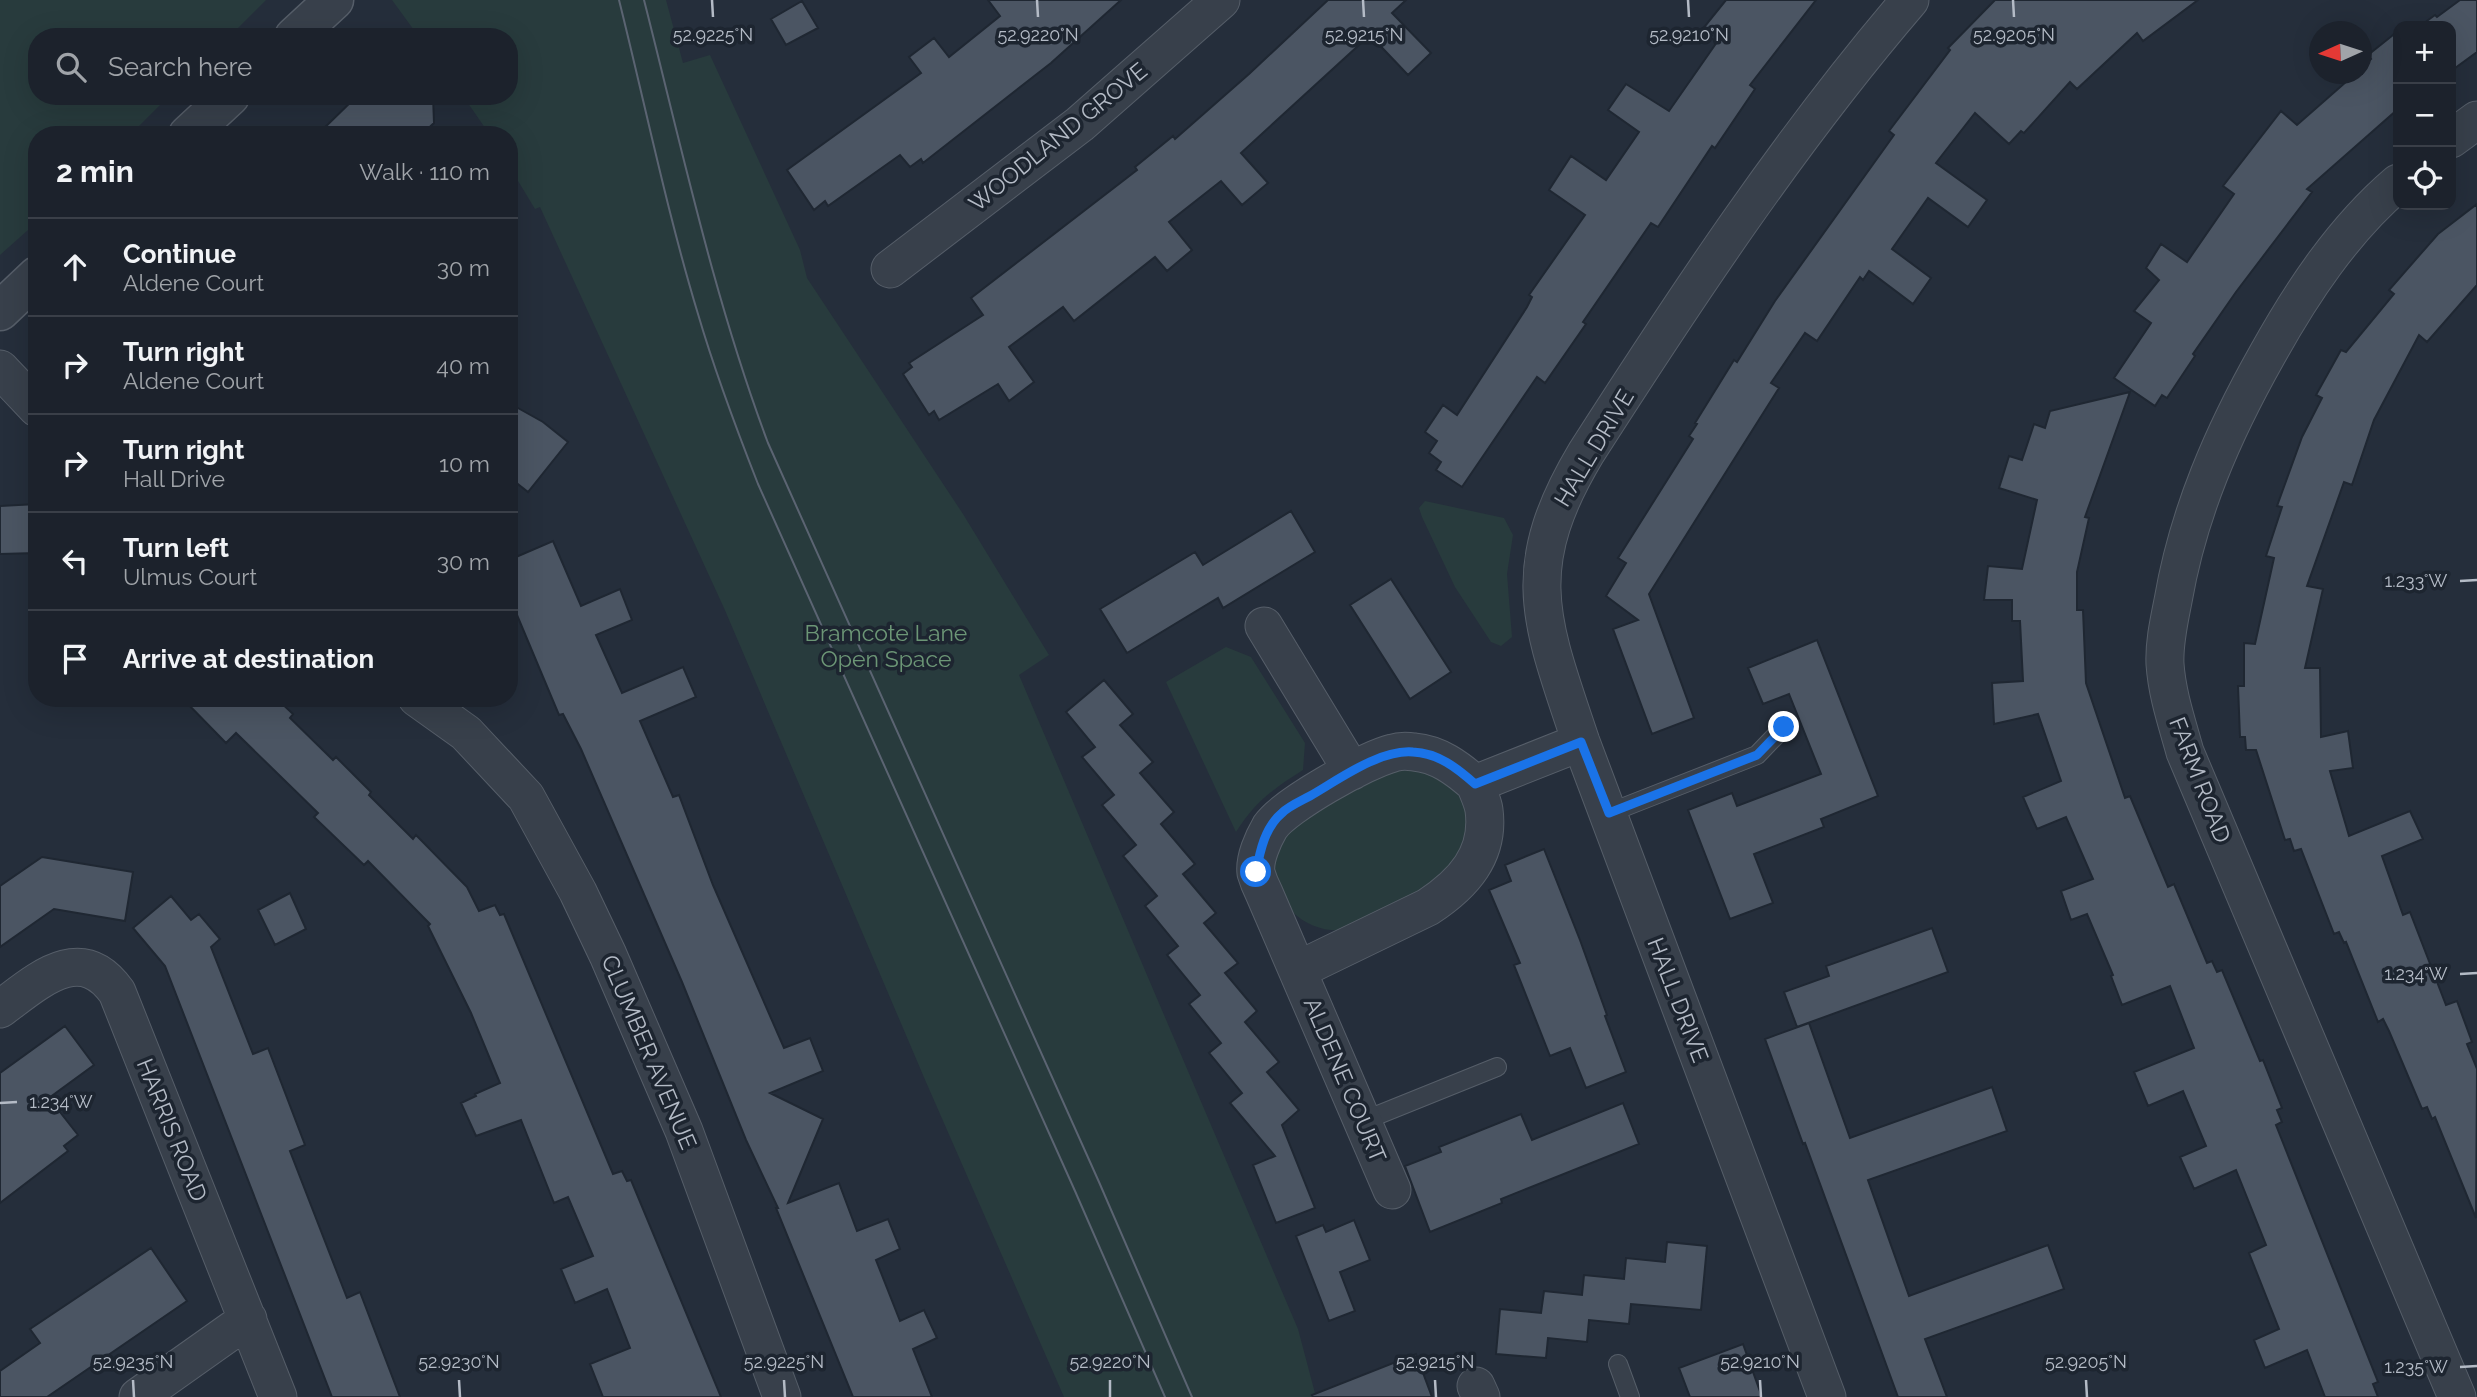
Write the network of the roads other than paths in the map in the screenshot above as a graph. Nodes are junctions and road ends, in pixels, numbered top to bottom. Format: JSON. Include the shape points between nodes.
{"nodes":[{"id":1,"x":334,"y":0,"type":"edge"},
{"id":2,"x":1221,"y":0,"type":"edge"},
{"id":3,"x":1910,"y":0,"type":"edge"},
{"id":4,"x":304,"y":28,"type":"edge"},
{"id":5,"x":220,"y":105,"type":"edge"},
{"id":6,"x":2477,"y":120,"type":"edge"},
{"id":7,"x":198,"y":126,"type":"edge"},
{"id":8,"x":2456,"y":135,"type":"edge"},
{"id":9,"x":2393,"y":188,"type":"edge"},
{"id":10,"x":890,"y":269,"type":"dead end"},
{"id":11,"x":28,"y":285,"type":"edge"},
{"id":12,"x":0,"y":311,"type":"edge"},
{"id":13,"x":0,"y":369,"type":"edge"},
{"id":14,"x":28,"y":399,"type":"edge"},
{"id":15,"x":1264,"y":626,"type":"dead end"},
{"id":16,"x":443,"y":707,"type":"edge"},
{"id":17,"x":469,"y":716,"type":"edge"},
{"id":18,"x":1784,"y":727,"type":"dead end"},
{"id":19,"x":1581,"y":742,"type":"junction"},
{"id":20,"x":1352,"y":771,"type":"junction"},
{"id":21,"x":1475,"y":784,"type":"junction"},
{"id":22,"x":1609,"y":813,"type":"junction"},
{"id":23,"x":1298,"y":970,"type":"junction"},
{"id":24,"x":0,"y":1009,"type":"edge"},
{"id":25,"x":1497,"y":1066,"type":"dead end"},
{"id":26,"x":1363,"y":1121,"type":"junction"},
{"id":27,"x":1392,"y":1190,"type":"dead end"},
{"id":28,"x":248,"y":1319,"type":"junction"},
{"id":29,"x":1618,"y":1364,"type":"dead end"},
{"id":30,"x":138,"y":1397,"type":"edge"},
{"id":31,"x":278,"y":1397,"type":"edge"},
{"id":32,"x":782,"y":1397,"type":"edge"},
{"id":33,"x":1630,"y":1397,"type":"edge"},
{"id":34,"x":1827,"y":1397,"type":"edge"},
{"id":35,"x":2457,"y":1397,"type":"edge"}],
"edges":[{"from":1,"to":4,"type":"street"},
{"from":2,"to":10,"type":"street","name":"WOODLAND GROVE","via":[[1080,124]]},
{"from":3,"to":19,"type":"street","name":"HALL DRIVE","via":[[1743,216],[1565,488],[1551,524],[1541,586],[1553,659]]},
{"from":5,"to":7,"type":"street"},
{"from":6,"to":8,"type":"street"},
{"from":9,"to":35,"type":"street","name":"FARM ROAD","via":[[2336,248],[2300,298],[2234,414],[2204,484],[2179,563],[2165,663],[2186,752]]},
{"from":11,"to":12,"type":"street"},
{"from":13,"to":14,"type":"street"},
{"from":15,"to":20,"type":"street"},
{"from":16,"to":17,"type":"street","name":"CLUMBER AVENUE"},
{"from":17,"to":32,"type":"street","name":"CLUMBER AVENUE","via":[[526,797],[608,955],[684,1131]]},
{"from":18,"to":22,"type":"lane","via":[[1757,755]]},
{"from":19,"to":21,"type":"street"},
{"from":19,"to":22,"type":"street","name":"HALL DRIVE"},
{"from":20,"to":21,"type":"street","name":"ALDENE COURT","via":[[1394,753],[1414,751],[1439,758]]},
{"from":20,"to":23,"type":"street","name":"ALDENE COURT","via":[[1282,813],[1260,849],[1256,872]]},
{"from":21,"to":23,"type":"street","name":"ALDENE COURT","via":[[1484,809],[1484,832],[1477,858],[1463,880],[1428,907]]},
{"from":22,"to":34,"type":"street","name":"HALL DRIVE"},
{"from":23,"to":26,"type":"street","name":"ALDENE COURT"},
{"from":24,"to":28,"type":"street","name":"HARRIS ROAD","via":[[50,973],[66,968],[85,968],[106,976],[117,992]]},
{"from":25,"to":26,"type":"lane"},
{"from":26,"to":27,"type":"street","name":"ALDENE COURT"},
{"from":28,"to":30,"type":"street"},
{"from":28,"to":31,"type":"street","name":"HARRIS ROAD"},
{"from":29,"to":33,"type":"lane"}]}
